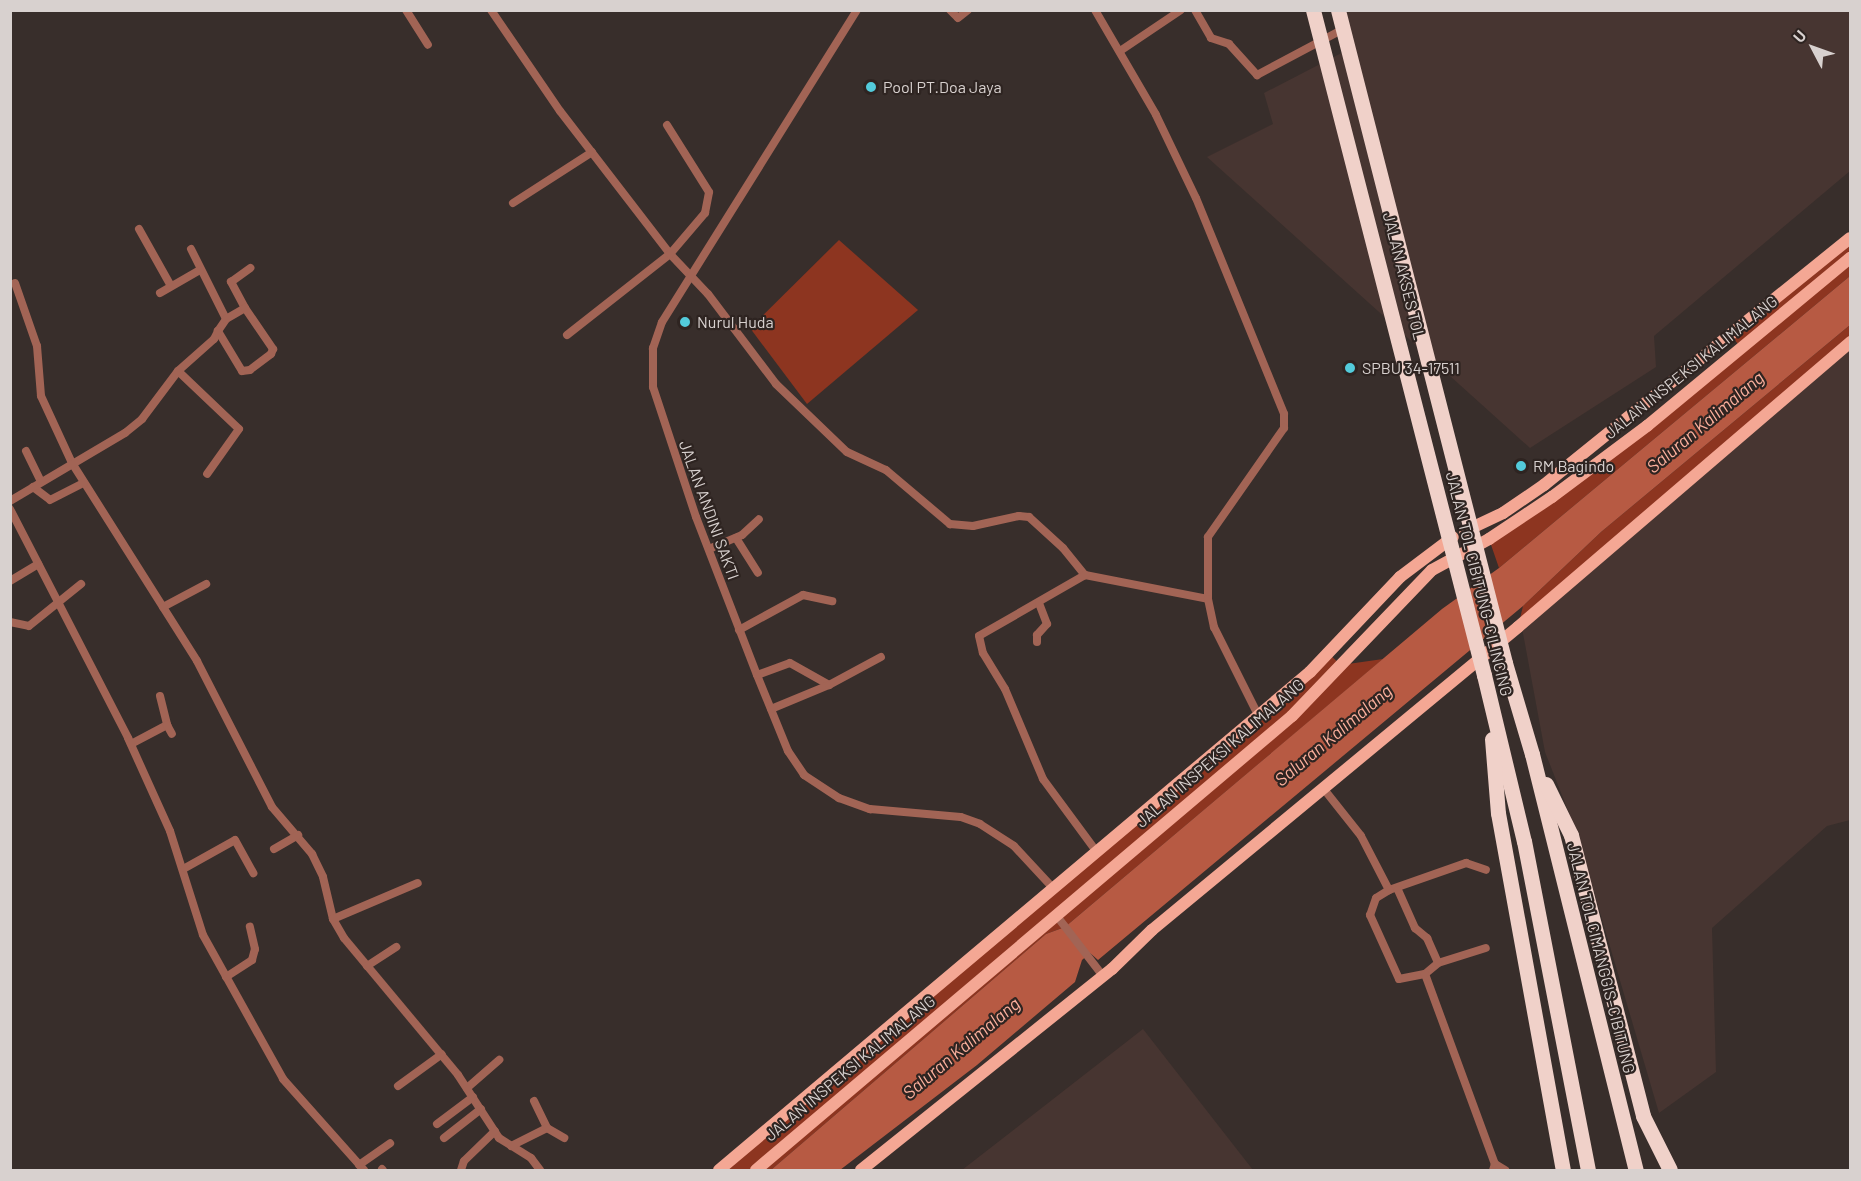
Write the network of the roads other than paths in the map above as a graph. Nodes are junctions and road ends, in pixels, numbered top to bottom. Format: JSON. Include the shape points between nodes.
{"nodes":[{"id":1,"x":406,"y":10,"type":"edge"},
{"id":2,"x":491,"y":10,"type":"edge"},
{"id":3,"x":857,"y":10,"type":"edge"},
{"id":4,"x":950,"y":10,"type":"edge"},
{"id":5,"x":968,"y":10,"type":"edge"},
{"id":6,"x":1095,"y":10,"type":"edge"},
{"id":7,"x":1181,"y":10,"type":"edge"},
{"id":8,"x":1195,"y":10,"type":"edge"},
{"id":9,"x":1314,"y":10,"type":"edge"},
{"id":10,"x":1318,"y":10,"type":"edge"},
{"id":11,"x":1332,"y":10,"type":"edge"},
{"id":12,"x":1338,"y":10,"type":"edge"},
{"id":13,"x":1338,"y":32,"type":"junction"},
{"id":14,"x":1325,"y":37,"type":"junction"},
{"id":15,"x":428,"y":45,"type":"dead end"},
{"id":16,"x":1120,"y":51,"type":"junction"},
{"id":17,"x":667,"y":125,"type":"dead end"},
{"id":18,"x":592,"y":152,"type":"junction"},
{"id":19,"x":513,"y":203,"type":"dead end"},
{"id":20,"x":139,"y":229,"type":"dead end"},
{"id":21,"x":1851,"y":238,"type":"edge"},
{"id":22,"x":191,"y":249,"type":"dead end"},
{"id":23,"x":670,"y":254,"type":"junction"},
{"id":24,"x":1851,"y":258,"type":"edge"},
{"id":25,"x":250,"y":268,"type":"dead end"},
{"id":26,"x":200,"y":270,"type":"junction"},
{"id":27,"x":691,"y":274,"type":"junction"},
{"id":28,"x":15,"y":283,"type":"dead end"},
{"id":29,"x":171,"y":286,"type":"junction"},
{"id":30,"x":159,"y":293,"type":"dead end"},
{"id":31,"x":245,"y":308,"type":"junction"},
{"id":32,"x":226,"y":319,"type":"junction"},
{"id":33,"x":218,"y":331,"type":"junction"},
{"id":34,"x":1730,"y":334,"type":"junction"},
{"id":35,"x":567,"y":335,"type":"dead end"},
{"id":36,"x":1851,"y":342,"type":"edge"},
{"id":37,"x":1742,"y":348,"type":"junction"},
{"id":38,"x":178,"y":371,"type":"junction"},
{"id":39,"x":26,"y":451,"type":"dead end"},
{"id":40,"x":72,"y":463,"type":"junction"},
{"id":41,"x":207,"y":474,"type":"dead end"},
{"id":42,"x":41,"y":482,"type":"junction"},
{"id":43,"x":84,"y":483,"type":"junction"},
{"id":44,"x":33,"y":487,"type":"junction"},
{"id":45,"x":10,"y":501,"type":"edge"},
{"id":46,"x":10,"y":509,"type":"edge"},
{"id":47,"x":759,"y":519,"type":"dead end"},
{"id":48,"x":1465,"y":531,"type":"junction"},
{"id":49,"x":1453,"y":537,"type":"junction"},
{"id":50,"x":736,"y":538,"type":"junction"},
{"id":51,"x":709,"y":549,"type":"junction"},
{"id":52,"x":1464,"y":553,"type":"junction"},
{"id":53,"x":38,"y":564,"type":"junction"},
{"id":54,"x":758,"y":573,"type":"dead end"},
{"id":55,"x":1084,"y":575,"type":"junction"},
{"id":56,"x":10,"y":581,"type":"edge"},
{"id":57,"x":81,"y":584,"type":"dead end"},
{"id":58,"x":206,"y":584,"type":"dead end"},
{"id":59,"x":1208,"y":599,"type":"junction"},
{"id":60,"x":832,"y":601,"type":"dead end"},
{"id":61,"x":1039,"y":603,"type":"junction"},
{"id":62,"x":57,"y":604,"type":"junction"},
{"id":63,"x":163,"y":607,"type":"junction"},
{"id":64,"x":10,"y":622,"type":"edge"},
{"id":65,"x":740,"y":630,"type":"junction"},
{"id":66,"x":1494,"y":640,"type":"junction"},
{"id":67,"x":1037,"y":642,"type":"dead end"},
{"id":68,"x":1481,"y":650,"type":"junction"},
{"id":69,"x":1329,"y":654,"type":"junction"},
{"id":70,"x":881,"y":657,"type":"dead end"},
{"id":71,"x":1341,"y":665,"type":"junction"},
{"id":72,"x":757,"y":675,"type":"junction"},
{"id":73,"x":1486,"y":682,"type":"junction"},
{"id":74,"x":829,"y":685,"type":"junction"},
{"id":75,"x":160,"y":696,"type":"dead end"},
{"id":76,"x":771,"y":708,"type":"junction"},
{"id":77,"x":1258,"y":715,"type":"junction"},
{"id":78,"x":167,"y":725,"type":"junction"},
{"id":79,"x":172,"y":734,"type":"dead end"},
{"id":80,"x":130,"y":744,"type":"junction"},
{"id":81,"x":1532,"y":754,"type":"junction"},
{"id":82,"x":1323,"y":788,"type":"junction"},
{"id":83,"x":298,"y":835,"type":"junction"},
{"id":84,"x":274,"y":849,"type":"dead end"},
{"id":85,"x":1096,"y":851,"type":"junction"},
{"id":86,"x":185,"y":868,"type":"junction"},
{"id":87,"x":1486,"y":870,"type":"dead end"},
{"id":88,"x":253,"y":873,"type":"dead end"},
{"id":89,"x":418,"y":883,"type":"dead end"},
{"id":90,"x":1054,"y":889,"type":"junction"},
{"id":91,"x":1389,"y":890,"type":"junction"},
{"id":92,"x":1398,"y":890,"type":"junction"},
{"id":93,"x":333,"y":919,"type":"junction"},
{"id":94,"x":1058,"y":919,"type":"junction"},
{"id":95,"x":250,"y":927,"type":"dead end"},
{"id":96,"x":396,"y":947,"type":"dead end"},
{"id":97,"x":1486,"y":948,"type":"dead end"},
{"id":98,"x":1438,"y":963,"type":"junction"},
{"id":99,"x":367,"y":966,"type":"junction"},
{"id":100,"x":1425,"y":974,"type":"junction"},
{"id":101,"x":1103,"y":976,"type":"junction"},
{"id":102,"x":226,"y":977,"type":"junction"},
{"id":103,"x":442,"y":1054,"type":"junction"},
{"id":104,"x":499,"y":1060,"type":"dead end"},
{"id":105,"x":398,"y":1086,"type":"dead end"},
{"id":106,"x":467,"y":1088,"type":"junction"},
{"id":107,"x":473,"y":1097,"type":"junction"},
{"id":108,"x":1550,"y":1097,"type":"junction"},
{"id":109,"x":534,"y":1101,"type":"dead end"},
{"id":110,"x":481,"y":1109,"type":"junction"},
{"id":111,"x":437,"y":1124,"type":"dead end"},
{"id":112,"x":547,"y":1128,"type":"junction"},
{"id":113,"x":495,"y":1131,"type":"junction"},
{"id":114,"x":444,"y":1138,"type":"dead end"},
{"id":115,"x":564,"y":1138,"type":"dead end"},
{"id":116,"x":390,"y":1143,"type":"dead end"},
{"id":117,"x":511,"y":1146,"type":"junction"},
{"id":118,"x":1494,"y":1167,"type":"edge"},
{"id":119,"x":361,"y":1168,"type":"edge"},
{"id":120,"x":867,"y":1168,"type":"edge"},
{"id":121,"x":461,"y":1170,"type":"edge"},
{"id":122,"x":540,"y":1170,"type":"edge"},
{"id":123,"x":719,"y":1170,"type":"edge"},
{"id":124,"x":756,"y":1170,"type":"edge"},
{"id":125,"x":1505,"y":1170,"type":"edge"},
{"id":126,"x":1558,"y":1170,"type":"edge"},
{"id":127,"x":1563,"y":1170,"type":"edge"},
{"id":128,"x":1588,"y":1170,"type":"edge"},
{"id":129,"x":1636,"y":1170,"type":"edge"},
{"id":130,"x":1670,"y":1170,"type":"edge"}],
"edges":[{"from":1,"to":15,"type":"street"},
{"from":2,"to":18,"type":"street"},
{"from":3,"to":27,"type":"street","name":"JALAN ANDINI SAKTI"},
{"from":4,"to":5,"type":"street","via":[[958,18]]},
{"from":6,"to":16,"type":"street"},
{"from":7,"to":16,"type":"street"},
{"from":8,"to":14,"type":"street","via":[[1211,38],[1229,44],[1257,75],[1305,52]]},
{"from":9,"to":73,"type":"highway","name":"JALAN TOL CIBITUNG–CILINCING","bridge":true},
{"from":10,"to":14,"type":"main road","name":"JALAN AKSES TOL"},
{"from":11,"to":13,"type":"main road","name":"JALAN AKSES TOL"},
{"from":12,"to":81,"type":"highway","name":"JALAN TOL CIBITUNG–CILINCING","bridge":true,"via":[[1505,663]]},
{"from":13,"to":14,"type":"street"},
{"from":13,"to":48,"type":"main road","name":"JALAN AKSES TOL"},
{"from":14,"to":49,"type":"main road","name":"JALAN AKSES TOL"},
{"from":16,"to":59,"type":"street","via":[[1196,198],[1284,414],[1284,428],[1212,527],[1208,537]]},
{"from":17,"to":23,"type":"street","via":[[709,192],[710,200],[705,213]]},
{"from":18,"to":19,"type":"street"},
{"from":18,"to":23,"type":"street"},
{"from":20,"to":29,"type":"street"},
{"from":21,"to":34,"type":"main road","name":"JALAN INSPEKSI KALIMALANG"},
{"from":22,"to":26,"type":"street"},
{"from":23,"to":27,"type":"street"},
{"from":23,"to":35,"type":"street"},
{"from":24,"to":37,"type":"main road","name":"JALAN INSPEKSI KALIMALANG"},
{"from":25,"to":31,"type":"street","via":[[231,282]]},
{"from":26,"to":29,"type":"street"},
{"from":26,"to":32,"type":"street"},
{"from":27,"to":51,"type":"street","name":"JALAN ANDINI SAKTI","via":[[656,336],[653,387]]},
{"from":27,"to":55,"type":"street","via":[[776,384],[847,452],[886,470],[950,524],[973,526],[1019,516],[1038,522]]},
{"from":28,"to":40,"type":"street","via":[[37,346],[41,396]]},
{"from":29,"to":30,"type":"street"},
{"from":31,"to":32,"type":"street"},
{"from":31,"to":33,"type":"street","via":[[273,349],[268,357],[242,371]]},
{"from":32,"to":33,"type":"street"},
{"from":33,"to":38,"type":"street"},
{"from":34,"to":37,"type":"main road"},
{"from":34,"to":48,"type":"main road","name":"JALAN INSPEKSI KALIMALANG","via":[[1521,502]]},
{"from":36,"to":66,"type":"main road"},
{"from":37,"to":52,"type":"main road","name":"JALAN INSPEKSI KALIMALANG","via":[[1552,497]]},
{"from":38,"to":40,"type":"street","via":[[142,419],[109,445]]},
{"from":38,"to":41,"type":"street","via":[[239,429]]},
{"from":39,"to":42,"type":"street"},
{"from":40,"to":42,"type":"street"},
{"from":40,"to":43,"type":"street"},
{"from":42,"to":44,"type":"street"},
{"from":43,"to":44,"type":"street","via":[[50,500]]},
{"from":43,"to":63,"type":"street"},
{"from":44,"to":45,"type":"street"},
{"from":46,"to":53,"type":"street"},
{"from":47,"to":50,"type":"street"},
{"from":48,"to":52,"type":"main road","name":"JALAN AKSES TOL"},
{"from":49,"to":52,"type":"main road","name":"JALAN AKSES TOL"},
{"from":49,"to":69,"type":"main road","name":"JALAN INSPEKSI KALIMALANG","via":[[1400,577]]},
{"from":50,"to":51,"type":"street"},
{"from":50,"to":54,"type":"street"},
{"from":51,"to":65,"type":"street","name":"JALAN ANDINI SAKTI"},
{"from":52,"to":66,"type":"main road","name":"JALAN AKSES TOL","via":[[1474,565]]},
{"from":52,"to":68,"type":"main road","name":"JALAN AKSES TOL","bridge":true,"via":[[1462,572]]},
{"from":52,"to":71,"type":"main road","name":"JALAN INSPEKSI KALIMALANG","via":[[1419,582]]},
{"from":53,"to":56,"type":"street"},
{"from":53,"to":62,"type":"street"},
{"from":55,"to":59,"type":"street"},
{"from":55,"to":61,"type":"street"},
{"from":57,"to":62,"type":"street"},
{"from":58,"to":63,"type":"street"},
{"from":59,"to":77,"type":"street","via":[[1221,647]]},
{"from":60,"to":65,"type":"street","via":[[803,595]]},
{"from":61,"to":67,"type":"street","via":[[1047,624],[1037,635]]},
{"from":61,"to":85,"type":"street","via":[[984,630],[979,640],[1005,689],[1043,779]]},
{"from":62,"to":64,"type":"street","via":[[29,626]]},
{"from":62,"to":80,"type":"street"},
{"from":63,"to":83,"type":"street","via":[[198,661],[265,797]]},
{"from":65,"to":72,"type":"street","name":"JALAN ANDINI SAKTI"},
{"from":66,"to":68,"type":"main road"},
{"from":68,"to":82,"type":"main road"},
{"from":69,"to":71,"type":"main road"},
{"from":69,"to":77,"type":"main road","name":"JALAN INSPEKSI KALIMALANG"},
{"from":70,"to":74,"type":"street"},
{"from":71,"to":94,"type":"main road","name":"JALAN INSPEKSI KALIMALANG","via":[[1292,716]]},
{"from":72,"to":74,"type":"street","via":[[790,663]]},
{"from":72,"to":76,"type":"street","name":"JALAN ANDINI SAKTI"},
{"from":73,"to":108,"type":"highway","via":[[1498,813]]},
{"from":73,"to":128,"type":"highway","name":"JALAN TOL CIBITUNG–CILINCING","via":[[1524,841]]},
{"from":74,"to":76,"type":"street"},
{"from":75,"to":78,"type":"street"},
{"from":76,"to":90,"type":"street","name":"JALAN ANDINI SAKTI","via":[[788,751],[804,775],[819,788],[870,809],[961,817],[980,824],[1014,846]]},
{"from":77,"to":85,"type":"main road","name":"JALAN INSPEKSI KALIMALANG"},
{"from":78,"to":79,"type":"street"},
{"from":78,"to":80,"type":"street"},
{"from":80,"to":86,"type":"street"},
{"from":81,"to":129,"type":"highway","name":"JALAN TOL CIMANGGIS–CIBITUNG"},
{"from":81,"to":130,"type":"highway","via":[[1571,835],[1642,1116]]},
{"from":82,"to":91,"type":"street","via":[[1361,836]]},
{"from":82,"to":101,"type":"main road","via":[[1152,930]]},
{"from":83,"to":84,"type":"street"},
{"from":83,"to":93,"type":"street","via":[[323,877]]},
{"from":85,"to":90,"type":"main road","name":"JALAN INSPEKSI KALIMALANG"},
{"from":86,"to":88,"type":"street","via":[[235,840]]},
{"from":86,"to":102,"type":"street","via":[[204,935]]},
{"from":87,"to":92,"type":"street","via":[[1466,863]]},
{"from":89,"to":93,"type":"street"},
{"from":90,"to":123,"type":"main road","name":"JALAN INSPEKSI KALIMALANG"},
{"from":91,"to":92,"type":"street"},
{"from":91,"to":100,"type":"street","via":[[1371,906],[1372,925],[1399,979]]},
{"from":92,"to":98,"type":"street","via":[[1415,928],[1427,938]]},
{"from":93,"to":99,"type":"street"},
{"from":94,"to":101,"type":"street"},
{"from":94,"to":124,"type":"main road","name":"JALAN INSPEKSI KALIMALANG"},
{"from":95,"to":102,"type":"street","via":[[255,949],[252,960]]},
{"from":96,"to":99,"type":"street"},
{"from":97,"to":98,"type":"street"},
{"from":98,"to":100,"type":"street"},
{"from":99,"to":103,"type":"street"},
{"from":100,"to":118,"type":"street"},
{"from":101,"to":120,"type":"main road"},
{"from":102,"to":119,"type":"street","via":[[289,1087]]},
{"from":103,"to":105,"type":"street"},
{"from":103,"to":106,"type":"street"},
{"from":104,"to":106,"type":"street"},
{"from":106,"to":107,"type":"street"},
{"from":107,"to":110,"type":"street"},
{"from":107,"to":111,"type":"street"},
{"from":108,"to":126,"type":"highway"},
{"from":108,"to":127,"type":"highway"},
{"from":109,"to":112,"type":"street"},
{"from":110,"to":113,"type":"street"},
{"from":110,"to":114,"type":"street"},
{"from":112,"to":115,"type":"street"},
{"from":112,"to":117,"type":"street"},
{"from":113,"to":117,"type":"street"},
{"from":113,"to":121,"type":"street","via":[[464,1161]]},
{"from":116,"to":119,"type":"street"},
{"from":117,"to":122,"type":"street","via":[[531,1158]]},
{"from":118,"to":125,"type":"street"}]}
